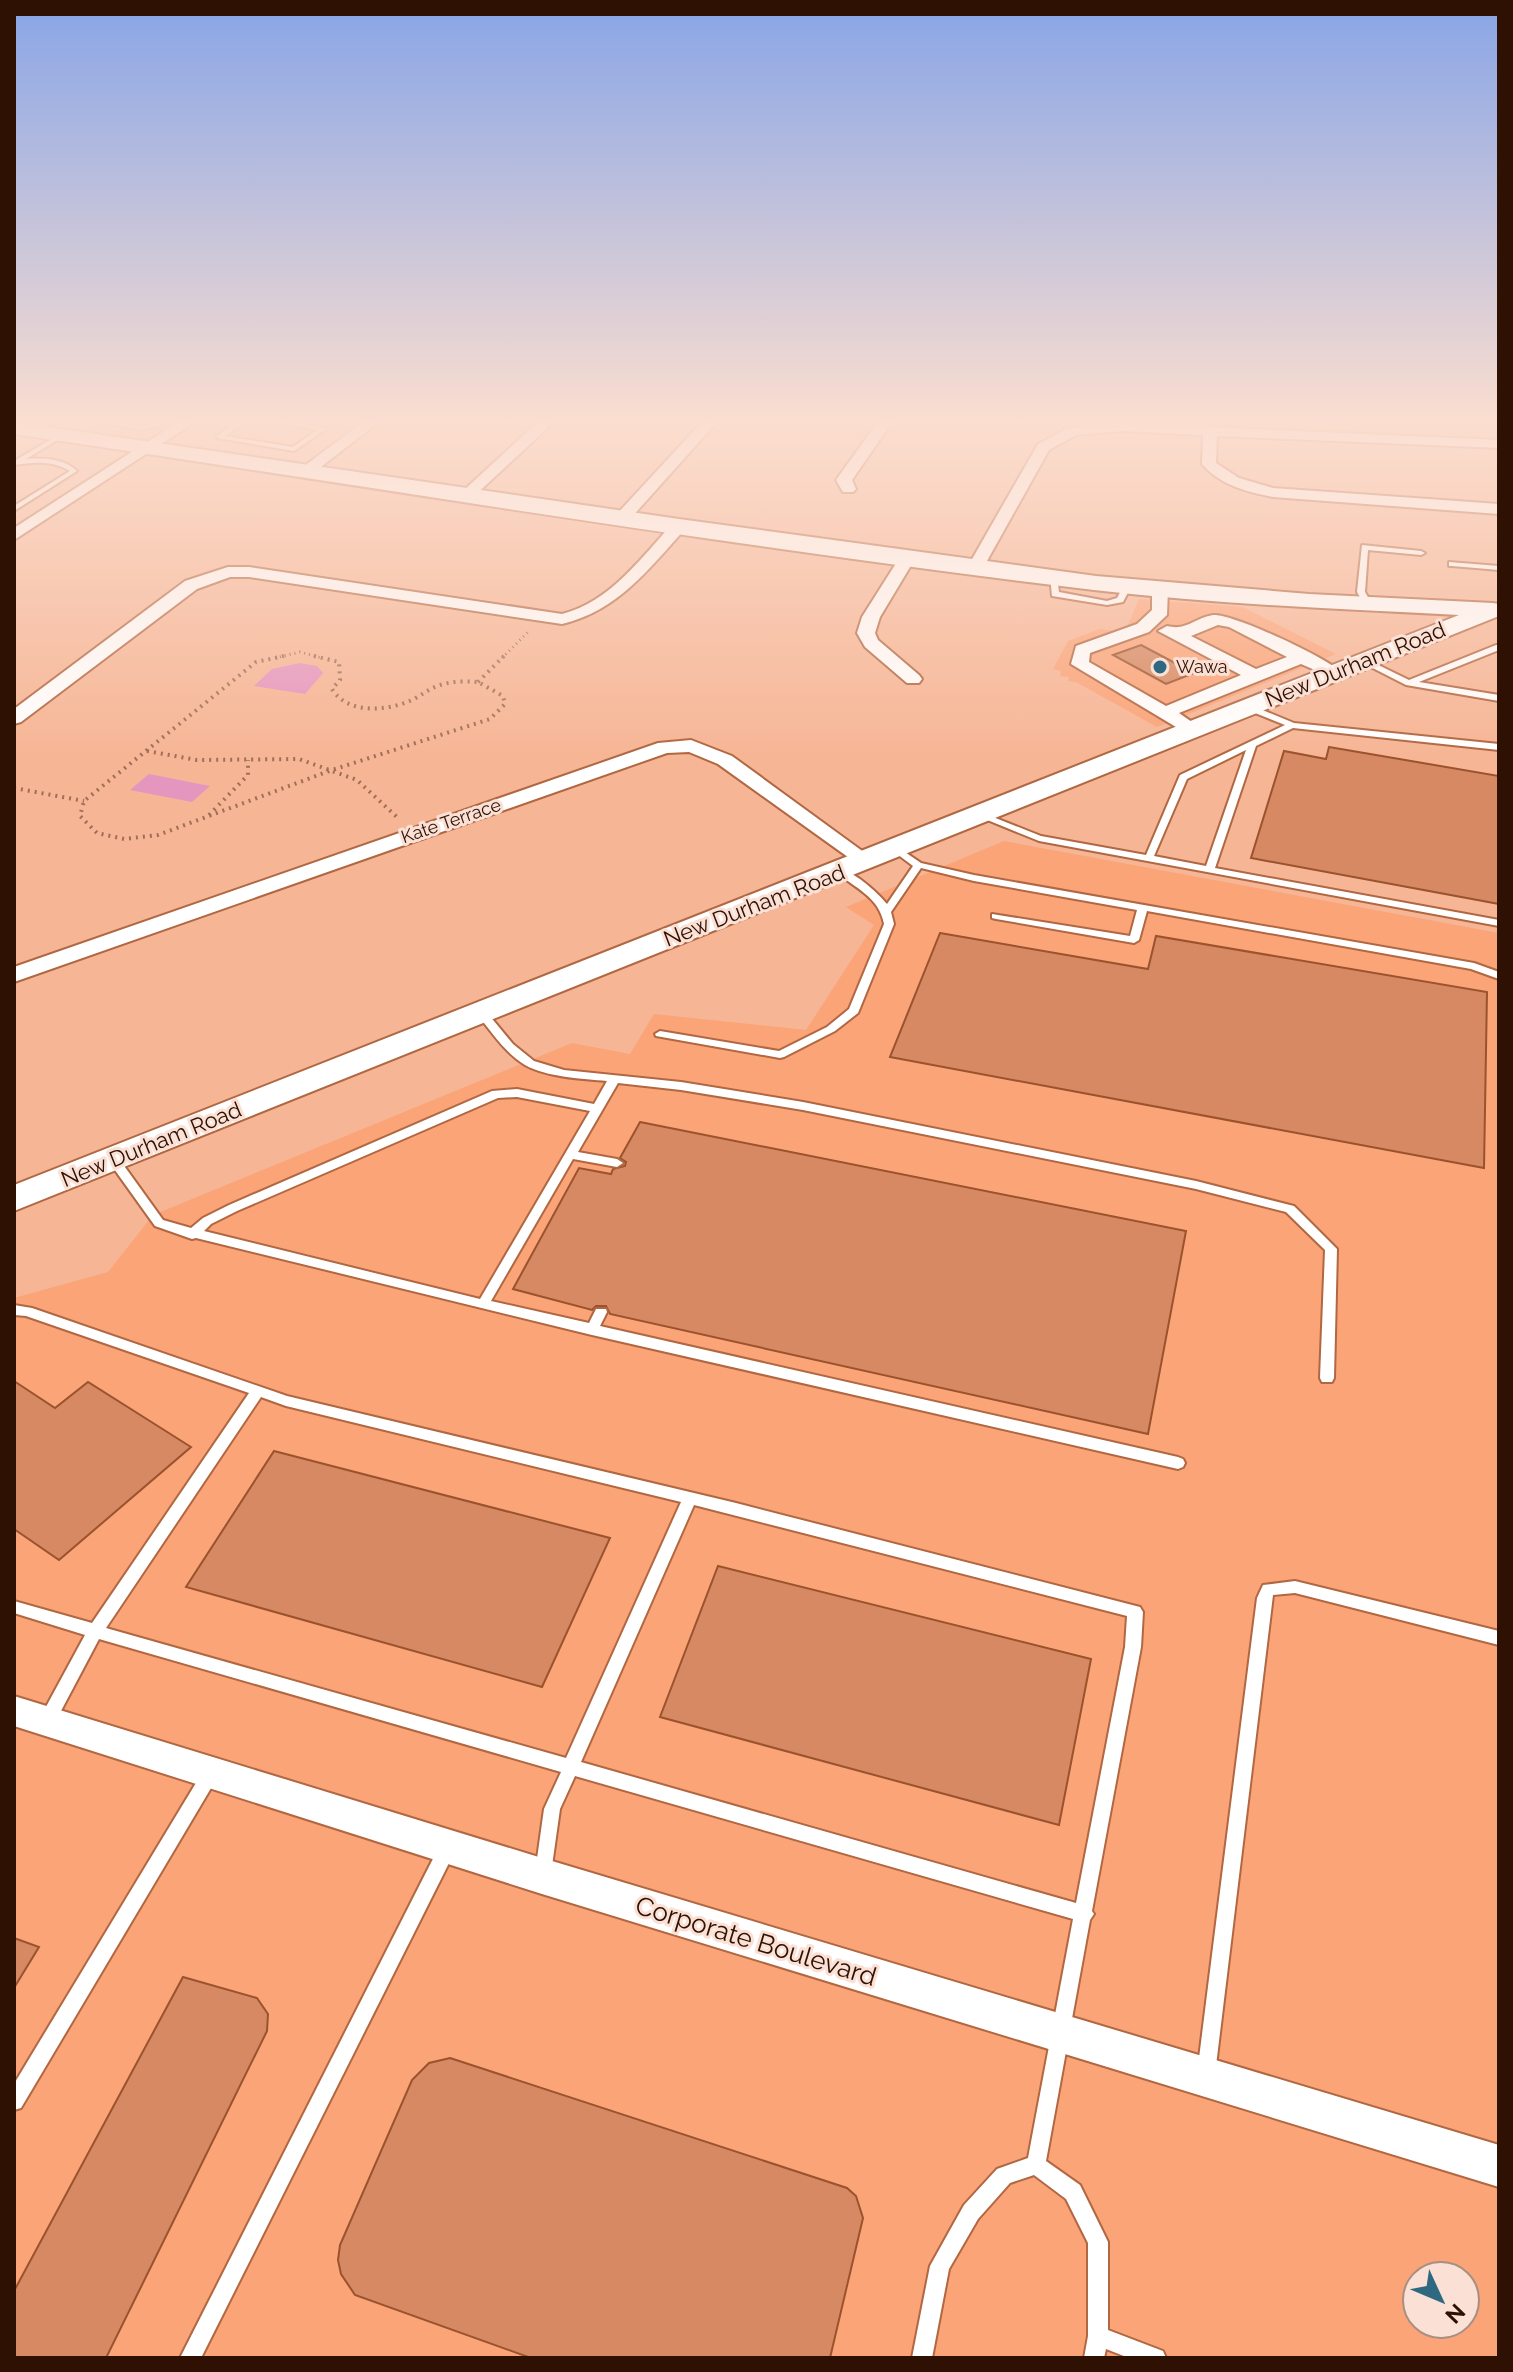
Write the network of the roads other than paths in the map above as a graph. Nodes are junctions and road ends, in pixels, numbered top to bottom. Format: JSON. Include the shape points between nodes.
{"nodes":[{"id":1,"x":672,"y":533,"type":"edge"},
{"id":2,"x":728,"y":533,"type":"edge"},
{"id":3,"x":995,"y":533,"type":"edge"},
{"id":4,"x":1421,"y":553,"type":"dead end"},
{"id":5,"x":908,"y":557,"type":"junction"},
{"id":6,"x":1452,"y":564,"type":"dead end"},
{"id":7,"x":975,"y":568,"type":"junction"},
{"id":8,"x":1499,"y":568,"type":"edge"},
{"id":9,"x":1160,"y":588,"type":"junction"},
{"id":10,"x":1375,"y":604,"type":"junction"},
{"id":11,"x":1496,"y":610,"type":"edge"},
{"id":12,"x":1143,"y":628,"type":"junction"},
{"id":13,"x":1176,"y":636,"type":"junction"},
{"id":14,"x":1413,"y":641,"type":"junction"},
{"id":15,"x":1499,"y":647,"type":"edge"},
{"id":16,"x":1302,"y":657,"type":"junction"},
{"id":17,"x":1363,"y":661,"type":"junction"},
{"id":18,"x":1333,"y":673,"type":"junction"},
{"id":19,"x":1256,"y":676,"type":"junction"},
{"id":20,"x":913,"y":679,"type":"dead end"},
{"id":21,"x":1409,"y":683,"type":"junction"},
{"id":22,"x":1499,"y":698,"type":"edge"},
{"id":23,"x":1248,"y":707,"type":"junction"},
{"id":24,"x":1164,"y":713,"type":"junction"},
{"id":25,"x":14,"y":718,"type":"edge"},
{"id":26,"x":1292,"y":725,"type":"junction"},
{"id":27,"x":1193,"y":729,"type":"junction"},
{"id":28,"x":1252,"y":746,"type":"junction"},
{"id":29,"x":1499,"y":747,"type":"edge"},
{"id":30,"x":980,"y":815,"type":"junction"},
{"id":31,"x":907,"y":857,"type":"junction"},
{"id":32,"x":1149,"y":858,"type":"junction"},
{"id":33,"x":853,"y":866,"type":"junction"},
{"id":34,"x":1210,"y":869,"type":"junction"},
{"id":35,"x":1143,"y":908,"type":"junction"},
{"id":36,"x":888,"y":910,"type":"junction"},
{"id":37,"x":996,"y":916,"type":"dead end"},
{"id":38,"x":1499,"y":923,"type":"edge"},
{"id":39,"x":14,"y":975,"type":"edge"},
{"id":40,"x":1499,"y":976,"type":"edge"},
{"id":41,"x":480,"y":1011,"type":"junction"},
{"id":42,"x":660,"y":1034,"type":"dead end"},
{"id":43,"x":614,"y":1079,"type":"junction"},
{"id":44,"x":596,"y":1108,"type":"junction"},
{"id":45,"x":569,"y":1154,"type":"junction"},
{"id":46,"x":113,"y":1159,"type":"junction"},
{"id":47,"x":617,"y":1163,"type":"dead end"},
{"id":48,"x":14,"y":1199,"type":"edge"},
{"id":49,"x":192,"y":1235,"type":"junction"},
{"id":50,"x":483,"y":1304,"type":"junction"},
{"id":51,"x":14,"y":1310,"type":"edge"},
{"id":52,"x":601,"y":1312,"type":"dead end"},
{"id":53,"x":592,"y":1330,"type":"junction"},
{"id":54,"x":1327,"y":1378,"type":"dead end"},
{"id":55,"x":257,"y":1392,"type":"junction"},
{"id":56,"x":1178,"y":1463,"type":"dead end"},
{"id":57,"x":690,"y":1498,"type":"junction"},
{"id":58,"x":14,"y":1607,"type":"edge"},
{"id":59,"x":95,"y":1631,"type":"junction"},
{"id":60,"x":1499,"y":1638,"type":"edge"},
{"id":61,"x":14,"y":1711,"type":"edge"},
{"id":62,"x":47,"y":1721,"type":"junction"},
{"id":63,"x":572,"y":1765,"type":"junction"},
{"id":64,"x":211,"y":1773,"type":"junction"},
{"id":65,"x":448,"y":1846,"type":"junction"},
{"id":66,"x":542,"y":1876,"type":"junction"},
{"id":67,"x":1085,"y":1914,"type":"junction"},
{"id":68,"x":1063,"y":2034,"type":"junction"},
{"id":69,"x":1205,"y":2077,"type":"junction"},
{"id":70,"x":14,"y":2101,"type":"edge"},
{"id":71,"x":1036,"y":2165,"type":"junction"},
{"id":72,"x":1499,"y":2166,"type":"edge"},
{"id":73,"x":1098,"y":2336,"type":"junction"},
{"id":74,"x":190,"y":2358,"type":"edge"},
{"id":75,"x":922,"y":2358,"type":"edge"},
{"id":76,"x":1094,"y":2358,"type":"edge"},
{"id":77,"x":1156,"y":2358,"type":"edge"}],
"edges":[{"from":1,"to":25,"type":"street","via":[[597,607],[573,618],[542,618],[228,572],[191,585]]},
{"from":2,"to":5,"type":"main road"},
{"from":3,"to":7,"type":"street"},
{"from":4,"to":10,"type":"lane","via":[[1365,547],[1361,592]]},
{"from":5,"to":7,"type":"main road"},
{"from":5,"to":20,"type":"street","via":[[866,633]]},
{"from":6,"to":8,"type":"lane"},
{"from":7,"to":9,"type":"main road","via":[[1054,586]]},
{"from":9,"to":10,"type":"main road"},
{"from":9,"to":12,"type":"street","via":[[1161,611]]},
{"from":10,"to":11,"type":"main road"},
{"from":10,"to":14,"type":"main road","via":[[1410,617],[1418,632]]},
{"from":11,"to":14,"type":"main road","name":"New Durham Road"},
{"from":12,"to":13,"type":"street"},
{"from":12,"to":24,"type":"street","via":[[1082,650],[1080,664]]},
{"from":13,"to":16,"type":"street","via":[[1216,620],[1234,623]]},
{"from":13,"to":19,"type":"street"},
{"from":14,"to":17,"type":"main road","name":"New Durham Road"},
{"from":15,"to":21,"type":"lane"},
{"from":16,"to":18,"type":"street"},
{"from":16,"to":19,"type":"street"},
{"from":17,"to":18,"type":"main road","name":"New Durham Road"},
{"from":17,"to":21,"type":"lane"},
{"from":18,"to":23,"type":"main road","name":"New Durham Road"},
{"from":19,"to":24,"type":"street"},
{"from":21,"to":22,"type":"lane"},
{"from":23,"to":26,"type":"lane"},
{"from":23,"to":27,"type":"main road","name":"New Durham Road"},
{"from":24,"to":27,"type":"street"},
{"from":26,"to":28,"type":"lane"},
{"from":26,"to":29,"type":"lane"},
{"from":27,"to":30,"type":"main road","name":"New Durham Road"},
{"from":28,"to":32,"type":"lane","via":[[1183,777]]},
{"from":28,"to":34,"type":"lane"},
{"from":30,"to":31,"type":"main road","name":"New Durham Road"},
{"from":30,"to":32,"type":"lane","via":[[1039,838]]},
{"from":31,"to":33,"type":"main road","name":"New Durham Road"},
{"from":31,"to":35,"type":"lane","via":[[974,878]]},
{"from":31,"to":36,"type":"lane"},
{"from":32,"to":34,"type":"lane"},
{"from":33,"to":36,"type":"lane"},
{"from":33,"to":39,"type":"street","name":"Kate Terrace","via":[[725,760],[691,746],[665,747]]},
{"from":33,"to":41,"type":"main road","name":"New Durham Road"},
{"from":34,"to":38,"type":"lane"},
{"from":35,"to":37,"type":"lane","via":[[1134,940]]},
{"from":35,"to":40,"type":"lane","via":[[1474,966]]},
{"from":36,"to":42,"type":"lane","via":[[887,936],[854,1011],[814,1039],[780,1055]]},
{"from":41,"to":43,"type":"lane","via":[[530,1063]]},
{"from":41,"to":46,"type":"main road","name":"New Durham Road"},
{"from":43,"to":44,"type":"lane"},
{"from":43,"to":54,"type":"lane","via":[[803,1106],[1196,1185],[1290,1209],[1331,1249]]},
{"from":44,"to":45,"type":"lane"},
{"from":44,"to":49,"type":"lane","via":[[496,1094],[233,1208]]},
{"from":45,"to":47,"type":"lane"},
{"from":45,"to":50,"type":"lane"},
{"from":46,"to":48,"type":"main road","name":"New Durham Road"},
{"from":46,"to":49,"type":"lane","via":[[159,1223]]},
{"from":49,"to":50,"type":"lane"},
{"from":50,"to":53,"type":"lane"},
{"from":51,"to":55,"type":"lane"},
{"from":52,"to":53,"type":"lane"},
{"from":53,"to":56,"type":"lane"},
{"from":55,"to":57,"type":"lane"},
{"from":55,"to":59,"type":"lane"},
{"from":57,"to":63,"type":"lane"},
{"from":57,"to":67,"type":"lane","via":[[1135,1612]]},
{"from":58,"to":59,"type":"lane"},
{"from":59,"to":62,"type":"lane"},
{"from":59,"to":63,"type":"lane"},
{"from":60,"to":69,"type":"lane","via":[[1295,1587],[1268,1589]]},
{"from":61,"to":62,"type":"street","name":"Corporate Boulevard"},
{"from":62,"to":64,"type":"street","name":"Corporate Boulevard"},
{"from":63,"to":66,"type":"lane","via":[[552,1809]]},
{"from":63,"to":67,"type":"lane"},
{"from":64,"to":65,"type":"street","name":"Corporate Boulevard"},
{"from":64,"to":70,"type":"lane"},
{"from":65,"to":66,"type":"street","name":"Corporate Boulevard"},
{"from":65,"to":74,"type":"lane"},
{"from":66,"to":68,"type":"street","name":"Corporate Boulevard"},
{"from":67,"to":68,"type":"lane"},
{"from":68,"to":69,"type":"street","name":"Corporate Boulevard"},
{"from":68,"to":71,"type":"lane"},
{"from":69,"to":72,"type":"street","name":"Corporate Boulevard"},
{"from":71,"to":73,"type":"lane","via":[[1073,2192],[1098,2242]]},
{"from":71,"to":75,"type":"lane","via":[[1004,2176],[971,2212],[940,2266]]},
{"from":73,"to":76,"type":"lane"},
{"from":73,"to":77,"type":"lane"}]}
